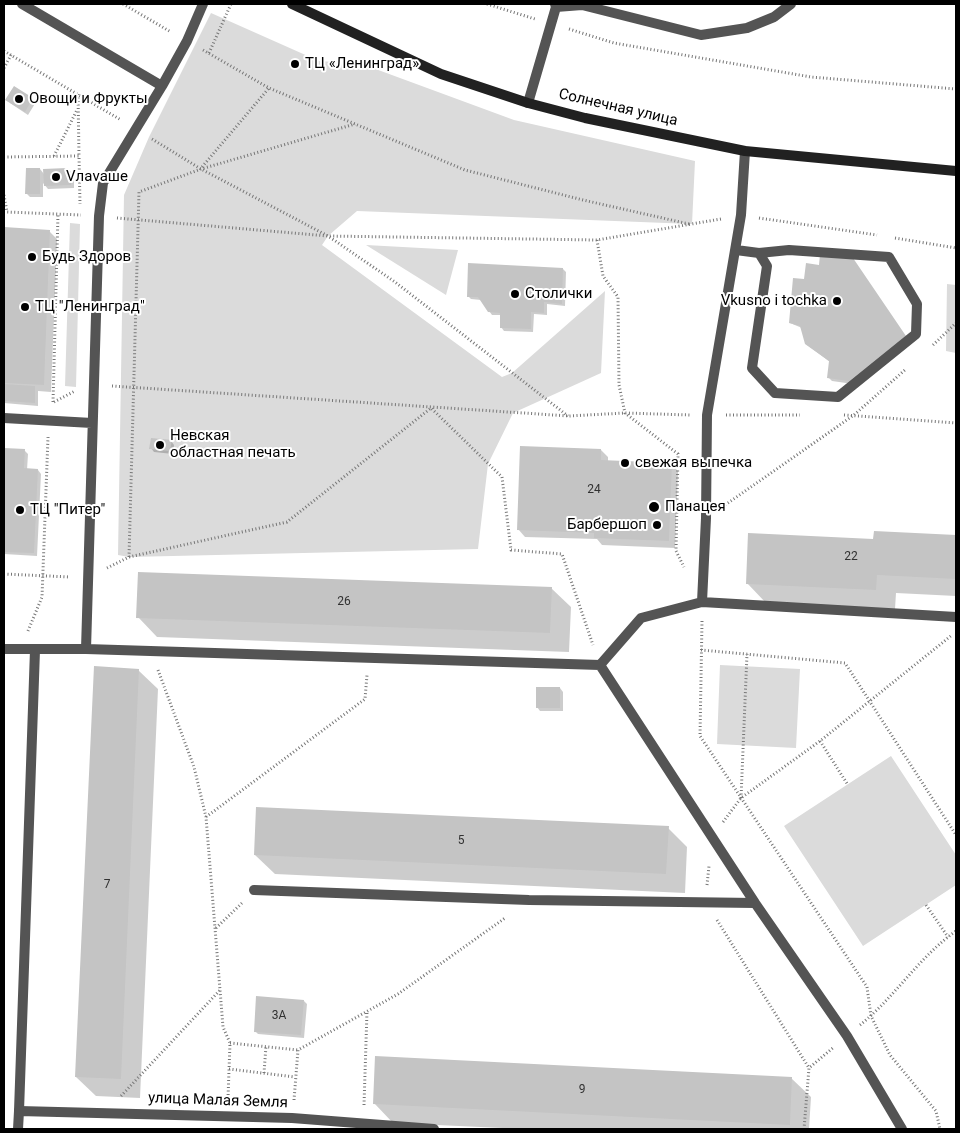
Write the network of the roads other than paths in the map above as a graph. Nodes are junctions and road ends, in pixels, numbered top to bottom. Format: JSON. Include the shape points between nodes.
{"nodes":[{"id":1,"x":22,"y":4,"type":"edge"},
{"id":2,"x":203,"y":4,"type":"edge"},
{"id":3,"x":292,"y":4,"type":"edge"},
{"id":4,"x":791,"y":4,"type":"edge"},
{"id":5,"x":556,"y":5,"type":"edge"},
{"id":6,"x":162,"y":86,"type":"junction"},
{"id":7,"x":528,"y":103,"type":"junction"},
{"id":8,"x":745,"y":151,"type":"junction"},
{"id":9,"x":956,"y":170,"type":"edge"},
{"id":10,"x":736,"y":250,"type":"junction"},
{"id":11,"x":759,"y":254,"type":"junction"},
{"id":12,"x":4,"y":418,"type":"edge"},
{"id":13,"x":92,"y":423,"type":"junction"},
{"id":14,"x":702,"y":602,"type":"junction"},
{"id":15,"x":956,"y":617,"type":"edge"},
{"id":16,"x":4,"y":649,"type":"edge"},
{"id":17,"x":86,"y":649,"type":"junction"},
{"id":18,"x":35,"y":650,"type":"junction"},
{"id":19,"x":600,"y":665,"type":"junction"},
{"id":20,"x":254,"y":890,"type":"road end"},
{"id":21,"x":755,"y":903,"type":"junction"},
{"id":22,"x":19,"y":1111,"type":"junction"},
{"id":23,"x":18,"y":1129,"type":"edge"},
{"id":24,"x":434,"y":1129,"type":"edge"},
{"id":25,"x":902,"y":1129,"type":"edge"}],
"edges":[{"from":1,"to":6,"type":"street"},
{"from":2,"to":6,"type":"street"},
{"from":3,"to":7,"type":"street","name":"Солнечная улица","via":[[441,74]]},
{"from":4,"to":5,"type":"street","via":[[774,17],[747,28],[701,35],[582,6]]},
{"from":5,"to":7,"type":"street"},
{"from":6,"to":13,"type":"street","via":[[103,182]]},
{"from":7,"to":8,"type":"street","name":"Солнечная улица"},
{"from":8,"to":9,"type":"street","name":"Солнечная улица"},
{"from":8,"to":10,"type":"street"},
{"from":10,"to":11,"type":"street"},
{"from":10,"to":14,"type":"street","via":[[707,415]]},
{"from":11,"to":11,"type":"street","via":[[767,266],[752,368],[775,393],[838,398],[916,334],[917,304],[889,258],[789,250]]},
{"from":12,"to":13,"type":"street"},
{"from":13,"to":17,"type":"street"},
{"from":14,"to":15,"type":"street"},
{"from":14,"to":19,"type":"street","via":[[641,618]]},
{"from":16,"to":18,"type":"street"},
{"from":17,"to":18,"type":"street"},
{"from":17,"to":19,"type":"street"},
{"from":18,"to":22,"type":"street"},
{"from":19,"to":21,"type":"street"},
{"from":20,"to":21,"type":"street","via":[[529,900]]},
{"from":21,"to":25,"type":"street","via":[[847,1036]]},
{"from":22,"to":23,"type":"street"},
{"from":22,"to":24,"type":"street","name":"улица Малая Земля","via":[[292,1118]]}]}
